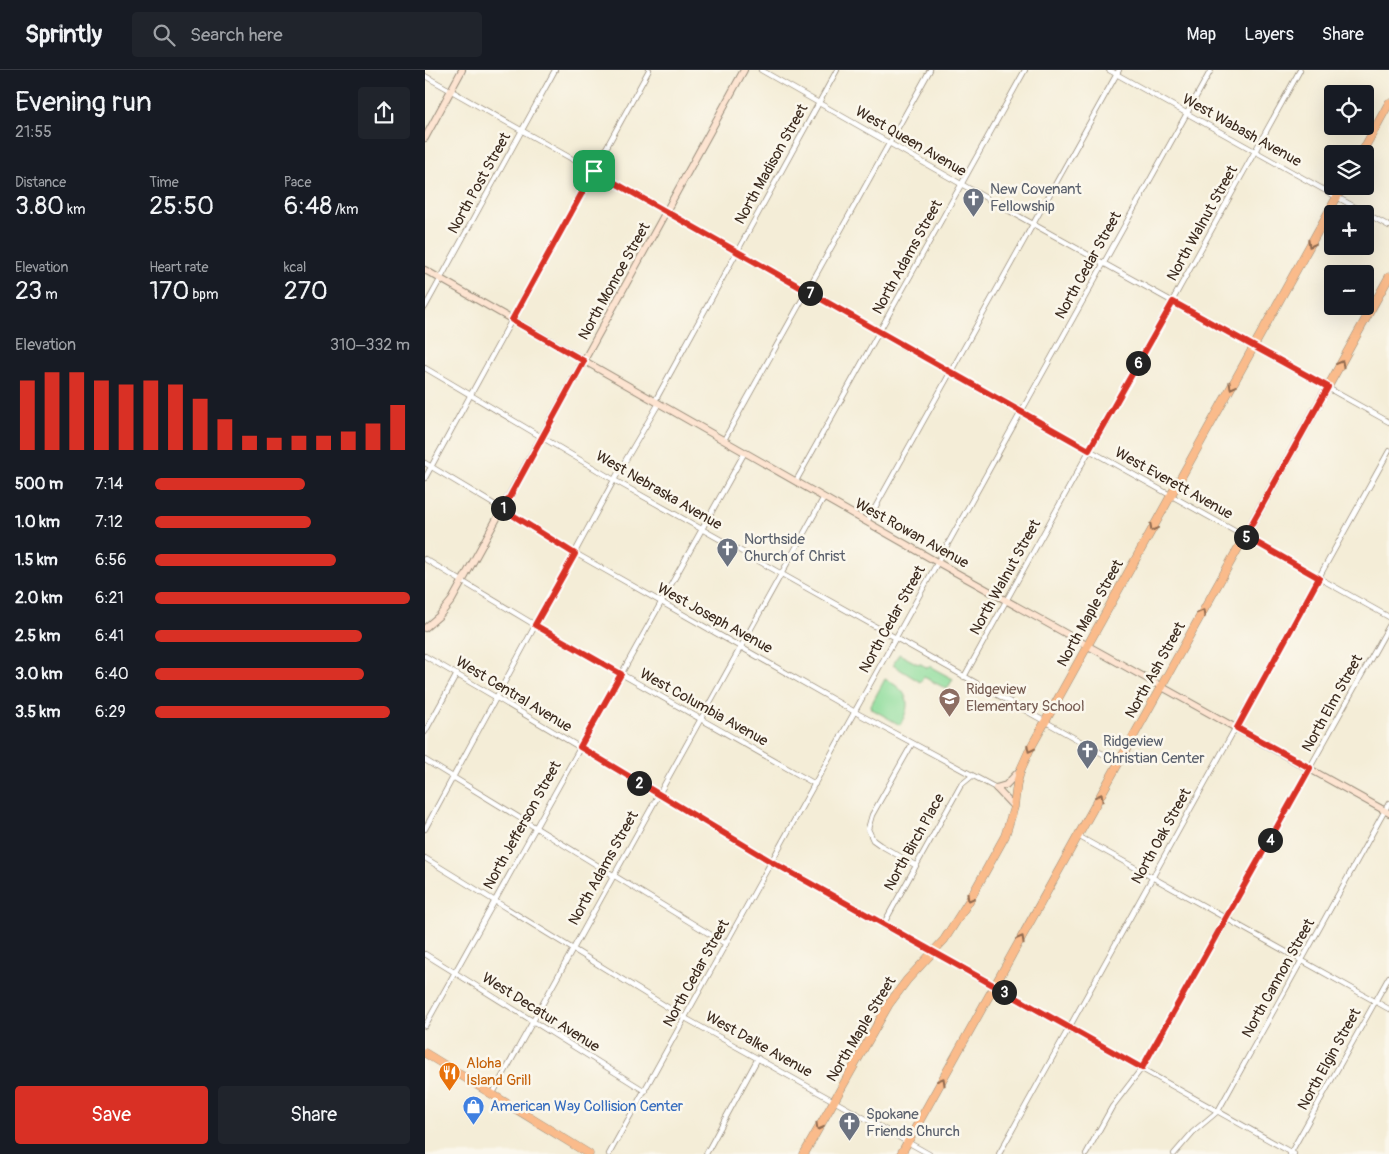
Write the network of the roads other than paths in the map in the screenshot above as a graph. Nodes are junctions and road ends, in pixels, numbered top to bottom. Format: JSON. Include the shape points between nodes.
{"nodes":[{"id":1,"x":462,"y":70,"type":"edge"},
{"id":2,"x":555,"y":70,"type":"edge"},
{"id":3,"x":649,"y":70,"type":"edge"},
{"id":4,"x":744,"y":70,"type":"edge"},
{"id":5,"x":761,"y":70,"type":"edge"},
{"id":6,"x":837,"y":70,"type":"edge"},
{"id":7,"x":930,"y":70,"type":"edge"},
{"id":8,"x":1025,"y":70,"type":"edge"},
{"id":9,"x":1109,"y":70,"type":"edge"},
{"id":10,"x":1211,"y":70,"type":"edge"},
{"id":11,"x":1300,"y":70,"type":"edge"},
{"id":12,"x":1118,"y":72,"type":"edge"},
{"id":13,"x":425,"y":76,"type":"edge"},
{"id":14,"x":451,"y":91,"type":"junction"},
{"id":15,"x":819,"y":103,"type":"junction"},
{"id":16,"x":1389,"y":103,"type":"edge"},
{"id":17,"x":1187,"y":114,"type":"junction"},
{"id":18,"x":522,"y":130,"type":"junction"},
{"id":19,"x":425,"y":138,"type":"edge"},
{"id":20,"x":889,"y":142,"type":"junction"},
{"id":21,"x":1366,"y":145,"type":"edge"},
{"id":22,"x":1255,"y":152,"type":"junction"},
{"id":23,"x":594,"y":171,"type":"junction"},
{"id":24,"x":961,"y":184,"type":"junction"},
{"id":25,"x":1337,"y":197,"type":"junction"},
{"id":26,"x":666,"y":212,"type":"junction"},
{"id":27,"x":1034,"y":224,"type":"junction"},
{"id":28,"x":1389,"y":226,"type":"edge"},
{"id":29,"x":737,"y":252,"type":"junction"},
{"id":30,"x":1104,"y":262,"type":"junction"},
{"id":31,"x":425,"y":270,"type":"edge"},
{"id":32,"x":1389,"y":277,"type":"edge"},
{"id":33,"x":441,"y":279,"type":"junction"},
{"id":34,"x":807,"y":291,"type":"junction"},
{"id":35,"x":1173,"y":302,"type":"junction"},
{"id":36,"x":425,"y":307,"type":"edge"},
{"id":37,"x":512,"y":320,"type":"junction"},
{"id":38,"x":880,"y":332,"type":"junction"},
{"id":39,"x":1254,"y":346,"type":"junction"},
{"id":40,"x":584,"y":361,"type":"junction"},
{"id":41,"x":425,"y":368,"type":"edge"},
{"id":42,"x":951,"y":373,"type":"junction"},
{"id":43,"x":1328,"y":387,"type":"junction"},
{"id":44,"x":471,"y":394,"type":"junction"},
{"id":45,"x":657,"y":402,"type":"junction"},
{"id":46,"x":1021,"y":412,"type":"junction"},
{"id":47,"x":1389,"y":422,"type":"edge"},
{"id":48,"x":542,"y":437,"type":"junction"},
{"id":49,"x":724,"y":440,"type":"junction"},
{"id":50,"x":1089,"y":450,"type":"junction"},
{"id":51,"x":1389,"y":451,"type":"edge"},
{"id":52,"x":745,"y":452,"type":"junction"},
{"id":53,"x":425,"y":463,"type":"edge"},
{"id":54,"x":431,"y":467,"type":"junction"},
{"id":55,"x":425,"y":478,"type":"edge"},
{"id":56,"x":615,"y":480,"type":"junction"},
{"id":57,"x":796,"y":481,"type":"junction"},
{"id":58,"x":1171,"y":495,"type":"junction"},
{"id":59,"x":825,"y":497,"type":"junction"},
{"id":60,"x":503,"y":509,"type":"junction"},
{"id":61,"x":867,"y":522,"type":"junction"},
{"id":62,"x":701,"y":529,"type":"junction"},
{"id":63,"x":1245,"y":536,"type":"junction"},
{"id":64,"x":575,"y":554,"type":"junction"},
{"id":65,"x":425,"y":559,"type":"edge"},
{"id":66,"x":937,"y":562,"type":"junction"},
{"id":67,"x":782,"y":574,"type":"junction"},
{"id":68,"x":1319,"y":578,"type":"junction"},
{"id":69,"x":462,"y":581,"type":"junction"},
{"id":70,"x":1006,"y":600,"type":"junction"},
{"id":71,"x":661,"y":602,"type":"junction"},
{"id":72,"x":1389,"y":617,"type":"edge"},
{"id":73,"x":535,"y":625,"type":"junction"},
{"id":74,"x":1389,"y":626,"type":"edge"},
{"id":75,"x":425,"y":628,"type":"edge"},
{"id":76,"x":895,"y":639,"type":"junction"},
{"id":77,"x":1088,"y":645,"type":"junction"},
{"id":78,"x":742,"y":648,"type":"junction"},
{"id":79,"x":425,"y":656,"type":"edge"},
{"id":80,"x":457,"y":674,"type":"junction"},
{"id":81,"x":621,"y":674,"type":"junction"},
{"id":82,"x":964,"y":677,"type":"junction"},
{"id":83,"x":1162,"y":686,"type":"junction"},
{"id":84,"x":497,"y":698,"type":"junction"},
{"id":85,"x":855,"y":712,"type":"junction"},
{"id":86,"x":701,"y":720,"type":"junction"},
{"id":87,"x":1045,"y":722,"type":"junction"},
{"id":88,"x":1237,"y":728,"type":"junction"},
{"id":89,"x":425,"y":732,"type":"edge"},
{"id":90,"x":912,"y":744,"type":"junction"},
{"id":91,"x":580,"y":747,"type":"junction"},
{"id":92,"x":425,"y":760,"type":"edge"},
{"id":93,"x":1119,"y":763,"type":"junction"},
{"id":94,"x":1310,"y":768,"type":"junction"},
{"id":95,"x":1021,"y":769,"type":"junction"},
{"id":96,"x":972,"y":776,"type":"junction"},
{"id":97,"x":454,"y":777,"type":"junction"},
{"id":98,"x":815,"y":784,"type":"junction"},
{"id":99,"x":996,"y":788,"type":"junction"},
{"id":100,"x":659,"y":794,"type":"junction"},
{"id":101,"x":1389,"y":803,"type":"edge"},
{"id":102,"x":1014,"y":807,"type":"junction"},
{"id":103,"x":1387,"y":812,"type":"edge"},
{"id":104,"x":535,"y":828,"type":"junction"},
{"id":105,"x":425,"y":829,"type":"edge"},
{"id":106,"x":1078,"y":836,"type":"junction"},
{"id":107,"x":425,"y":858,"type":"edge"},
{"id":108,"x":772,"y":862,"type":"junction"},
{"id":109,"x":915,"y":865,"type":"junction"},
{"id":110,"x":614,"y":876,"type":"junction"},
{"id":111,"x":1153,"y":876,"type":"junction"},
{"id":112,"x":495,"y":900,"type":"junction"},
{"id":113,"x":1227,"y":918,"type":"junction"},
{"id":114,"x":883,"y":925,"type":"junction"},
{"id":115,"x":726,"y":944,"type":"junction"},
{"id":116,"x":573,"y":949,"type":"junction"},
{"id":117,"x":934,"y":952,"type":"junction"},
{"id":118,"x":425,"y":954,"type":"edge"},
{"id":119,"x":1302,"y":960,"type":"junction"},
{"id":120,"x":455,"y":973,"type":"junction"},
{"id":121,"x":1389,"y":977,"type":"edge"},
{"id":122,"x":995,"y":987,"type":"junction"},
{"id":123,"x":1375,"y":1002,"type":"junction"},
{"id":124,"x":1389,"y":1009,"type":"edge"},
{"id":125,"x":685,"y":1018,"type":"junction"},
{"id":126,"x":533,"y":1022,"type":"junction"},
{"id":127,"x":425,"y":1026,"type":"edge"},
{"id":128,"x":1069,"y":1028,"type":"junction"},
{"id":129,"x":425,"y":1053,"type":"edge"},
{"id":130,"x":758,"y":1058,"type":"junction"},
{"id":131,"x":1142,"y":1068,"type":"junction"},
{"id":132,"x":645,"y":1090,"type":"junction"},
{"id":133,"x":493,"y":1095,"type":"junction"},
{"id":134,"x":834,"y":1100,"type":"junction"},
{"id":135,"x":1218,"y":1111,"type":"junction"},
{"id":136,"x":908,"y":1142,"type":"junction"},
{"id":137,"x":589,"y":1154,"type":"edge"},
{"id":138,"x":609,"y":1154,"type":"edge"},
{"id":139,"x":706,"y":1154,"type":"edge"},
{"id":140,"x":804,"y":1154,"type":"edge"},
{"id":141,"x":901,"y":1154,"type":"edge"},
{"id":142,"x":929,"y":1154,"type":"edge"},
{"id":143,"x":999,"y":1154,"type":"edge"},
{"id":144,"x":1085,"y":1154,"type":"edge"},
{"id":145,"x":1174,"y":1154,"type":"edge"},
{"id":146,"x":1292,"y":1154,"type":"edge"}],
"edges":[{"from":1,"to":14,"type":"street"},
{"from":2,"to":18,"type":"street","name":"North Post Street"},
{"from":3,"to":23,"type":"street"},
{"from":4,"to":26,"type":"street","name":"North Monroe Street"},
{"from":5,"to":15,"type":"street","name":"West Queen Avenue"},
{"from":6,"to":15,"type":"street","name":"North Madison Street"},
{"from":7,"to":20,"type":"street"},
{"from":8,"to":24,"type":"street","name":"North Adams Street"},
{"from":9,"to":12,"type":"street","name":"West Wabash Avenue"},
{"from":10,"to":17,"type":"street","name":"North Cedar Street"},
{"from":11,"to":22,"type":"street","name":"North Walnut Street"},
{"from":12,"to":17,"type":"street","name":"West Wabash Avenue"},
{"from":12,"to":27,"type":"street"},
{"from":13,"to":14,"type":"street","name":"West Everett Avenue"},
{"from":14,"to":18,"type":"street","name":"West Everett Avenue"},
{"from":14,"to":19,"type":"street"},
{"from":15,"to":20,"type":"street","name":"West Queen Avenue"},
{"from":15,"to":29,"type":"street","name":"North Madison Street"},
{"from":16,"to":21,"type":"main road"},
{"from":17,"to":22,"type":"street","name":"West Wabash Avenue"},
{"from":17,"to":30,"type":"street","name":"North Cedar Street"},
{"from":18,"to":23,"type":"street","name":"West Everett Avenue"},
{"from":18,"to":33,"type":"street","name":"North Post Street"},
{"from":20,"to":24,"type":"street","name":"West Queen Avenue"},
{"from":20,"to":34,"type":"street"},
{"from":22,"to":25,"type":"street","name":"West Wabash Avenue"},
{"from":22,"to":35,"type":"street","name":"North Walnut Street"},
{"from":23,"to":26,"type":"street","name":"West Everett Avenue"},
{"from":23,"to":37,"type":"street"},
{"from":24,"to":27,"type":"street","name":"West Queen Avenue"},
{"from":24,"to":38,"type":"street","name":"North Adams Street"},
{"from":25,"to":28,"type":"street","name":"West Wabash Avenue"},
{"from":25,"to":39,"type":"main road","name":"North Maple Street","one_way":true},
{"from":26,"to":29,"type":"street","name":"West Everett Avenue"},
{"from":26,"to":40,"type":"street","name":"North Monroe Street"},
{"from":27,"to":30,"type":"street","name":"West Queen Avenue"},
{"from":27,"to":42,"type":"street"},
{"from":29,"to":34,"type":"street","name":"West Everett Avenue"},
{"from":29,"to":45,"type":"street","name":"North Madison Street"},
{"from":30,"to":35,"type":"street","name":"West Queen Avenue"},
{"from":30,"to":46,"type":"street","name":"North Cedar Street"},
{"from":31,"to":33,"type":"street","name":"West Rowan Avenue"},
{"from":43,"to":32,"type":"main road","name":"North Ash Street","one_way":true},
{"from":33,"to":36,"type":"street","name":"North Post Street"},
{"from":33,"to":37,"type":"street","name":"West Rowan Avenue"},
{"from":34,"to":38,"type":"street","name":"West Everett Avenue"},
{"from":34,"to":49,"type":"street"},
{"from":35,"to":39,"type":"street","name":"West Queen Avenue"},
{"from":35,"to":50,"type":"street","name":"North Walnut Street"},
{"from":37,"to":40,"type":"street","name":"West Rowan Avenue"},
{"from":37,"to":44,"type":"street"},
{"from":38,"to":42,"type":"street","name":"West Everett Avenue"},
{"from":38,"to":57,"type":"street","name":"North Adams Street"},
{"from":39,"to":43,"type":"street","name":"West Queen Avenue"},
{"from":39,"to":58,"type":"main road","name":"North Maple Street","one_way":true},
{"from":40,"to":45,"type":"street","name":"West Rowan Avenue"},
{"from":40,"to":48,"type":"street","name":"North Monroe Street"},
{"from":41,"to":44,"type":"street","name":"West Nebraska Avenue"},
{"from":42,"to":46,"type":"street","name":"West Everett Avenue"},
{"from":42,"to":61,"type":"street"},
{"from":43,"to":47,"type":"street","name":"West Queen Avenue"},
{"from":43,"to":63,"type":"main road","name":"North Ash Street"},
{"from":44,"to":48,"type":"street","name":"West Nebraska Avenue"},
{"from":44,"to":54,"type":"street"},
{"from":45,"to":49,"type":"street","name":"West Rowan Avenue"},
{"from":45,"to":56,"type":"street","name":"North Madison Street"},
{"from":46,"to":50,"type":"street","name":"West Everett Avenue"},
{"from":46,"to":66,"type":"street","name":"North Cedar Street"},
{"from":48,"to":56,"type":"street","name":"West Nebraska Avenue"},
{"from":48,"to":60,"type":"street","name":"North Monroe Street"},
{"from":49,"to":52,"type":"street","name":"West Rowan Avenue"},
{"from":50,"to":58,"type":"street","name":"West Everett Avenue"},
{"from":50,"to":70,"type":"street","name":"North Walnut Street"},
{"from":51,"to":68,"type":"street","name":"North Oak Street"},
{"from":52,"to":57,"type":"street","name":"West Rowan Avenue"},
{"from":52,"to":62,"type":"street","name":"North Jefferson Street"},
{"from":53,"to":54,"type":"street","name":"West Joseph Avenue"},
{"from":54,"to":55,"type":"street"},
{"from":54,"to":60,"type":"street","name":"West Joseph Avenue"},
{"from":56,"to":62,"type":"street","name":"West Nebraska Avenue"},
{"from":56,"to":64,"type":"street","name":"North Madison Street"},
{"from":57,"to":59,"type":"street","name":"West Rowan Avenue"},
{"from":58,"to":63,"type":"street","name":"West Everett Avenue"},
{"from":58,"to":77,"type":"main road","name":"North Maple Street","one_way":true},
{"from":59,"to":61,"type":"street","name":"West Rowan Avenue"},
{"from":59,"to":67,"type":"street","name":"North Adams Street"},
{"from":60,"to":64,"type":"street","name":"West Joseph Avenue"},
{"from":60,"to":69,"type":"street","name":"North Monroe Street"},
{"from":61,"to":66,"type":"street","name":"West Rowan Avenue"},
{"from":62,"to":67,"type":"street","name":"West Nebraska Avenue"},
{"from":62,"to":71,"type":"street","name":"North Jefferson Street"},
{"from":63,"to":68,"type":"street","name":"West Everett Avenue"},
{"from":83,"to":63,"type":"main road","name":"North Ash Street","one_way":true},
{"from":64,"to":71,"type":"street","name":"West Joseph Avenue"},
{"from":64,"to":73,"type":"street","name":"North Madison Street"},
{"from":65,"to":69,"type":"street","name":"West Columbia Avenue"},
{"from":66,"to":70,"type":"street","name":"West Rowan Avenue"},
{"from":66,"to":76,"type":"street","name":"North Cedar Street"},
{"from":67,"to":76,"type":"street","name":"West Nebraska Avenue"},
{"from":67,"to":78,"type":"street","name":"North Adams Street"},
{"from":68,"to":72,"type":"street","name":"West Everett Avenue"},
{"from":68,"to":88,"type":"street","name":"North Oak Street"},
{"from":69,"to":73,"type":"street","name":"West Columbia Avenue"},
{"from":69,"to":75,"type":"street","name":"North Monroe Street","via":[[452,600]]},
{"from":70,"to":77,"type":"street","name":"West Rowan Avenue"},
{"from":70,"to":82,"type":"street","name":"North Walnut Street"},
{"from":71,"to":78,"type":"street","name":"West Joseph Avenue"},
{"from":71,"to":81,"type":"street","name":"North Jefferson Street"},
{"from":73,"to":81,"type":"street","name":"West Columbia Avenue"},
{"from":73,"to":84,"type":"street","name":"North Madison Street"},
{"from":74,"to":94,"type":"street","name":"North Elm Street"},
{"from":76,"to":82,"type":"street","name":"West Nebraska Avenue"},
{"from":76,"to":85,"type":"street","name":"North Cedar Street"},
{"from":77,"to":83,"type":"street","name":"West Rowan Avenue"},
{"from":77,"to":87,"type":"main road","name":"North Maple Street"},
{"from":78,"to":85,"type":"street","name":"West Joseph Avenue"},
{"from":78,"to":86,"type":"street","name":"North Adams Street"},
{"from":79,"to":80,"type":"street","name":"West Central Avenue"},
{"from":80,"to":84,"type":"street","name":"West Central Avenue"},
{"from":80,"to":89,"type":"street"},
{"from":81,"to":86,"type":"street","name":"West Columbia Avenue"},
{"from":81,"to":91,"type":"street","name":"North Jefferson Street"},
{"from":82,"to":87,"type":"street","name":"West Nebraska Avenue"},
{"from":83,"to":88,"type":"street","name":"West Rowan Avenue"},
{"from":83,"to":93,"type":"main road","name":"North Ash Street"},
{"from":84,"to":91,"type":"street","name":"West Central Avenue"},
{"from":84,"to":97,"type":"street","name":"North Madison Street"},
{"from":85,"to":90,"type":"street","name":"West Joseph Avenue"},
{"from":85,"to":98,"type":"street","name":"North Cedar Street"},
{"from":86,"to":98,"type":"street","name":"West Columbia Avenue"},
{"from":86,"to":100,"type":"street","name":"North Adams Street"},
{"from":87,"to":93,"type":"street","name":"West Nebraska Avenue"},
{"from":87,"to":95,"type":"main road","name":"North Maple Street","one_way":true},
{"from":88,"to":94,"type":"street","name":"West Rowan Avenue"},
{"from":88,"to":111,"type":"street","name":"North Oak Street"},
{"from":90,"to":96,"type":"street","name":"West Joseph Avenue"},
{"from":90,"to":109,"type":"street","via":[[873,814],[869,829],[873,840]]},
{"from":91,"to":100,"type":"street","name":"West Central Avenue"},
{"from":91,"to":104,"type":"street","name":"North Jefferson Street"},
{"from":92,"to":97,"type":"street"},
{"from":106,"to":93,"type":"main road","name":"North Ash Street","one_way":true},
{"from":94,"to":103,"type":"street","name":"West Rowan Avenue"},
{"from":94,"to":113,"type":"street","name":"North Elm Street"},
{"from":95,"to":99,"type":"street","via":[[1006,785]]},
{"from":95,"to":102,"type":"main road","name":"North Maple Street"},
{"from":96,"to":99,"type":"street","name":"West Joseph Avenue"},
{"from":96,"to":109,"type":"street","name":"North Birch Place","via":[[961,785]]},
{"from":97,"to":104,"type":"street"},
{"from":97,"to":105,"type":"street","name":"North Madison Street"},
{"from":98,"to":108,"type":"street","name":"North Cedar Street"},
{"from":99,"to":102,"type":"street"},
{"from":100,"to":108,"type":"street","name":"West Central Avenue"},
{"from":100,"to":110,"type":"street","name":"North Adams Street"},
{"from":101,"to":103,"type":"street","name":"North Cannon Street"},
{"from":102,"to":117,"type":"main road","name":"North Maple Street","one_way":true,"via":[[1001,844],[953,929]]},
{"from":103,"to":119,"type":"street","name":"North Cannon Street"},
{"from":104,"to":110,"type":"street"},
{"from":104,"to":112,"type":"street","name":"North Jefferson Street"},
{"from":106,"to":111,"type":"street"},
{"from":122,"to":106,"type":"main road","name":"North Ash Street","one_way":true},
{"from":107,"to":112,"type":"street","name":"West Dalke Avenue"},
{"from":108,"to":114,"type":"street","name":"West Central Avenue"},
{"from":108,"to":115,"type":"street","name":"North Cedar Street"},
{"from":109,"to":114,"type":"street","name":"North Birch Place"},
{"from":110,"to":115,"type":"street"},
{"from":110,"to":116,"type":"street","name":"North Adams Street"},
{"from":111,"to":113,"type":"street"},
{"from":111,"to":128,"type":"street","name":"North Oak Street"},
{"from":112,"to":116,"type":"street","name":"West Dalke Avenue"},
{"from":112,"to":120,"type":"street","name":"North Jefferson Street"},
{"from":113,"to":119,"type":"street"},
{"from":113,"to":131,"type":"street","name":"North Elm Street"},
{"from":114,"to":117,"type":"street","name":"West Central Avenue"},
{"from":115,"to":125,"type":"street","name":"North Cedar Street"},
{"from":116,"to":125,"type":"street","name":"West Dalke Avenue"},
{"from":116,"to":126,"type":"street","name":"North Adams Street"},
{"from":117,"to":122,"type":"street","name":"West Central Avenue"},
{"from":117,"to":134,"type":"main road","name":"North Maple Street","via":[[897,991]]},
{"from":118,"to":120,"type":"street","name":"West Decatur Avenue"},
{"from":119,"to":123,"type":"street"},
{"from":119,"to":135,"type":"street","name":"North Cannon Street"},
{"from":120,"to":126,"type":"street","name":"West Decatur Avenue"},
{"from":120,"to":127,"type":"street","name":"North Jefferson Street"},
{"from":121,"to":123,"type":"street","name":"North Elgin Street"},
{"from":122,"to":128,"type":"street","name":"West Central Avenue"},
{"from":136,"to":122,"type":"main road","name":"North Ash Street","one_way":true},
{"from":123,"to":124,"type":"street"},
{"from":123,"to":146,"type":"street","name":"North Elgin Street"},
{"from":125,"to":130,"type":"street","name":"West Dalke Avenue"},
{"from":125,"to":132,"type":"street","name":"North Cedar Street"},
{"from":126,"to":132,"type":"street","name":"West Decatur Avenue"},
{"from":126,"to":133,"type":"street","name":"North Adams Street"},
{"from":128,"to":131,"type":"street","name":"West Central Avenue"},
{"from":128,"to":143,"type":"street","name":"North Oak Street"},
{"from":129,"to":133,"type":"main road"},
{"from":130,"to":134,"type":"street","name":"West Dalke Avenue"},
{"from":130,"to":139,"type":"street"},
{"from":131,"to":135,"type":"street","name":"West Central Avenue"},
{"from":131,"to":144,"type":"street","name":"North Elm Street","via":[[1112,1107]]},
{"from":132,"to":138,"type":"street","name":"North Cedar Street"},
{"from":133,"to":137,"type":"main road"},
{"from":134,"to":136,"type":"street","name":"West Dalke Avenue"},
{"from":134,"to":140,"type":"main road","name":"North Maple Street","one_way":true},
{"from":135,"to":145,"type":"street","name":"North Cannon Street"},
{"from":135,"to":146,"type":"street","name":"West Central Avenue"},
{"from":136,"to":141,"type":"main road","name":"North Ash Street"},
{"from":136,"to":142,"type":"street","name":"West Dalke Avenue"}]}
